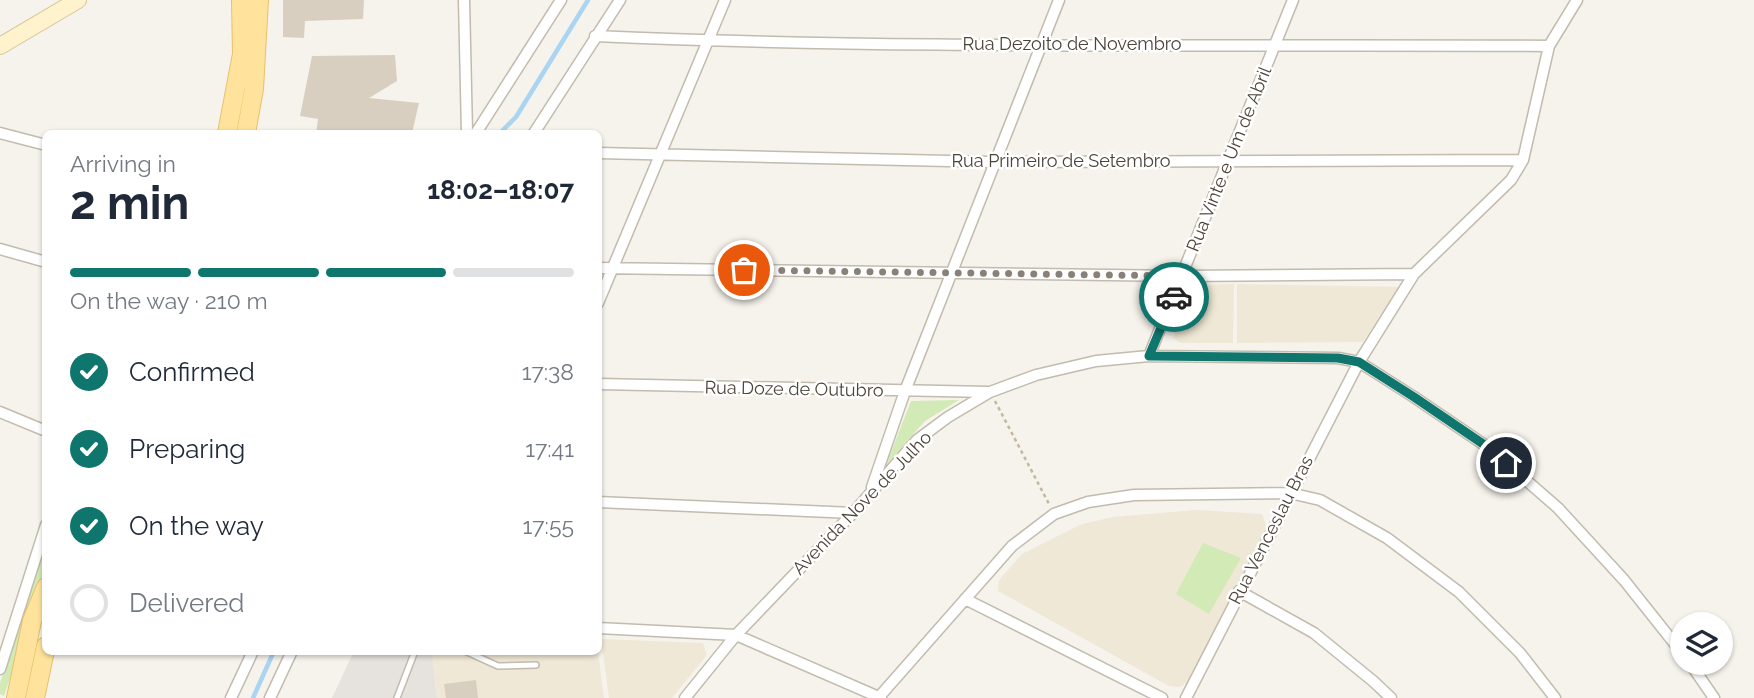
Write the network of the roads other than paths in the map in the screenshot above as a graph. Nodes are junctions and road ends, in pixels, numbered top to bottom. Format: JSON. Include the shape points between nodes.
{"nodes":[{"id":1,"x":78,"y":0,"type":"edge"},
{"id":2,"x":242,"y":0,"type":"edge"},
{"id":3,"x":259,"y":0,"type":"edge"},
{"id":4,"x":464,"y":0,"type":"edge"},
{"id":5,"x":561,"y":0,"type":"edge"},
{"id":6,"x":620,"y":0,"type":"edge"},
{"id":7,"x":725,"y":0,"type":"edge"},
{"id":8,"x":1059,"y":0,"type":"edge"},
{"id":9,"x":1293,"y":0,"type":"edge"},
{"id":10,"x":1577,"y":0,"type":"edge"},
{"id":11,"x":595,"y":36,"type":"junction"},
{"id":12,"x":709,"y":41,"type":"junction"},
{"id":13,"x":1275,"y":44,"type":"junction"},
{"id":14,"x":1041,"y":45,"type":"junction"},
{"id":15,"x":0,"y":46,"type":"edge"},
{"id":16,"x":1549,"y":46,"type":"junction"},
{"id":17,"x":228,"y":130,"type":"edge"},
{"id":18,"x":248,"y":130,"type":"edge"},
{"id":19,"x":467,"y":130,"type":"edge"},
{"id":20,"x":478,"y":130,"type":"edge"},
{"id":21,"x":536,"y":130,"type":"edge"},
{"id":22,"x":0,"y":133,"type":"edge"},
{"id":23,"x":42,"y":144,"type":"edge"},
{"id":24,"x":602,"y":153,"type":"edge"},
{"id":25,"x":661,"y":156,"type":"junction"},
{"id":26,"x":1523,"y":160,"type":"junction"},
{"id":27,"x":1228,"y":161,"type":"junction"},
{"id":28,"x":993,"y":162,"type":"junction"},
{"id":29,"x":0,"y":249,"type":"edge"},
{"id":30,"x":42,"y":261,"type":"edge"},
{"id":31,"x":602,"y":268,"type":"edge"},
{"id":32,"x":613,"y":269,"type":"junction"},
{"id":33,"x":953,"y":273,"type":"junction"},
{"id":34,"x":1414,"y":274,"type":"junction"},
{"id":35,"x":1183,"y":276,"type":"junction"},
{"id":36,"x":602,"y":294,"type":"edge"},
{"id":37,"x":1149,"y":356,"type":"junction"},
{"id":38,"x":1359,"y":362,"type":"junction"},
{"id":39,"x":602,"y":384,"type":"edge"},
{"id":40,"x":905,"y":391,"type":"junction"},
{"id":41,"x":990,"y":392,"type":"junction"},
{"id":42,"x":0,"y":412,"type":"edge"},
{"id":43,"x":42,"y":429,"type":"edge"},
{"id":44,"x":870,"y":493,"type":"junction"},
{"id":45,"x":1290,"y":493,"type":"junction"},
{"id":46,"x":602,"y":502,"type":"edge"},
{"id":47,"x":853,"y":513,"type":"junction"},
{"id":48,"x":42,"y":537,"type":"edge"},
{"id":49,"x":1239,"y":592,"type":"junction"},
{"id":50,"x":42,"y":597,"type":"edge"},
{"id":51,"x":965,"y":599,"type":"junction"},
{"id":52,"x":602,"y":628,"type":"edge"},
{"id":53,"x":736,"y":635,"type":"junction"},
{"id":54,"x":1670,"y":638,"type":"edge"},
{"id":55,"x":44,"y":655,"type":"edge"},
{"id":56,"x":251,"y":655,"type":"edge"},
{"id":57,"x":290,"y":655,"type":"edge"},
{"id":58,"x":413,"y":655,"type":"edge"},
{"id":59,"x":474,"y":655,"type":"edge"},
{"id":60,"x":536,"y":665,"type":"dead end"},
{"id":61,"x":0,"y":669,"type":"edge"},
{"id":62,"x":1698,"y":675,"type":"edge"},
{"id":63,"x":880,"y":697,"type":"edge"},
{"id":64,"x":16,"y":698,"type":"edge"},
{"id":65,"x":35,"y":698,"type":"edge"},
{"id":66,"x":231,"y":698,"type":"edge"},
{"id":67,"x":270,"y":698,"type":"edge"},
{"id":68,"x":397,"y":698,"type":"edge"},
{"id":69,"x":685,"y":698,"type":"edge"},
{"id":70,"x":1161,"y":698,"type":"edge"},
{"id":71,"x":1186,"y":698,"type":"edge"},
{"id":72,"x":1391,"y":698,"type":"edge"},
{"id":73,"x":1555,"y":698,"type":"edge"},
{"id":74,"x":1714,"y":698,"type":"edge"}],
"edges":[{"from":1,"to":15,"type":"street"},
{"from":2,"to":17,"type":"main road","via":[[242,54]]},
{"from":3,"to":18,"type":"main road"},
{"from":4,"to":19,"type":"street"},
{"from":5,"to":20,"type":"street"},
{"from":6,"to":11,"type":"street"},
{"from":7,"to":12,"type":"street"},
{"from":8,"to":14,"type":"street"},
{"from":9,"to":13,"type":"street","name":"Rua Vinte e Um de Abril"},
{"from":10,"to":16,"type":"street"},
{"from":11,"to":12,"type":"street","name":"Rua Dezoito de Novembro"},
{"from":11,"to":21,"type":"street"},
{"from":12,"to":14,"type":"street","name":"Rua Dezoito de Novembro"},
{"from":12,"to":25,"type":"street"},
{"from":13,"to":14,"type":"street","name":"Rua Dezoito de Novembro"},
{"from":13,"to":16,"type":"street","name":"Rua Dezoito de Novembro"},
{"from":13,"to":27,"type":"street","name":"Rua Vinte e Um de Abril"},
{"from":14,"to":28,"type":"street"},
{"from":16,"to":26,"type":"street"},
{"from":22,"to":23,"type":"street"},
{"from":24,"to":25,"type":"street","name":"Rua Primeiro de Setembro"},
{"from":25,"to":28,"type":"street","name":"Rua Primeiro de Setembro"},
{"from":25,"to":32,"type":"street"},
{"from":26,"to":27,"type":"street","name":"Rua Primeiro de Setembro"},
{"from":26,"to":34,"type":"street","via":[[1511,180]]},
{"from":27,"to":28,"type":"street","name":"Rua Primeiro de Setembro"},
{"from":27,"to":35,"type":"street","name":"Rua Vinte e Um de Abril"},
{"from":28,"to":33,"type":"street"},
{"from":29,"to":30,"type":"street"},
{"from":31,"to":32,"type":"street"},
{"from":32,"to":33,"type":"street"},
{"from":32,"to":36,"type":"street"},
{"from":33,"to":35,"type":"street"},
{"from":33,"to":40,"type":"street"},
{"from":34,"to":35,"type":"street"},
{"from":34,"to":38,"type":"street"},
{"from":35,"to":37,"type":"street","name":"Rua Vinte e Um de Abril"},
{"from":37,"to":38,"type":"street","name":"Avenida Nove de Julho"},
{"from":37,"to":41,"type":"street","name":"Avenida Nove de Julho","via":[[1096,361]]},
{"from":38,"to":45,"type":"street","name":"Rua Venceslau Bras"},
{"from":38,"to":54,"type":"street","via":[[1489,448],[1558,508],[1625,580]]},
{"from":39,"to":40,"type":"street","name":"Rua Doze de Outubro"},
{"from":40,"to":41,"type":"street","name":"Rua Doze de Outubro"},
{"from":40,"to":44,"type":"street"},
{"from":41,"to":44,"type":"street","name":"Avenida Nove de Julho","via":[[917,440]]},
{"from":42,"to":43,"type":"street"},
{"from":44,"to":47,"type":"street","name":"Avenida Nove de Julho"},
{"from":45,"to":49,"type":"street","name":"Rua Venceslau Bras"},
{"from":45,"to":51,"type":"street","via":[[1135,495],[1088,502],[1054,514],[1013,546]]},
{"from":45,"to":73,"type":"street","via":[[1320,500],[1387,538],[1459,592],[1520,653]]},
{"from":46,"to":47,"type":"street"},
{"from":47,"to":53,"type":"street","name":"Avenida Nove de Julho"},
{"from":48,"to":61,"type":"street"},
{"from":49,"to":71,"type":"street","name":"Rua Venceslau Bras"},
{"from":49,"to":72,"type":"street","via":[[1314,633]]},
{"from":50,"to":64,"type":"main road","via":[[32,621]]},
{"from":51,"to":63,"type":"street"},
{"from":51,"to":70,"type":"street"},
{"from":52,"to":53,"type":"street"},
{"from":53,"to":63,"type":"street"},
{"from":53,"to":69,"type":"street","name":"Avenida Nove de Julho"},
{"from":55,"to":65,"type":"main road"},
{"from":56,"to":66,"type":"street"},
{"from":57,"to":67,"type":"street"},
{"from":58,"to":68,"type":"lane"},
{"from":59,"to":60,"type":"lane","via":[[498,666]]},
{"from":62,"to":74,"type":"street"}]}
